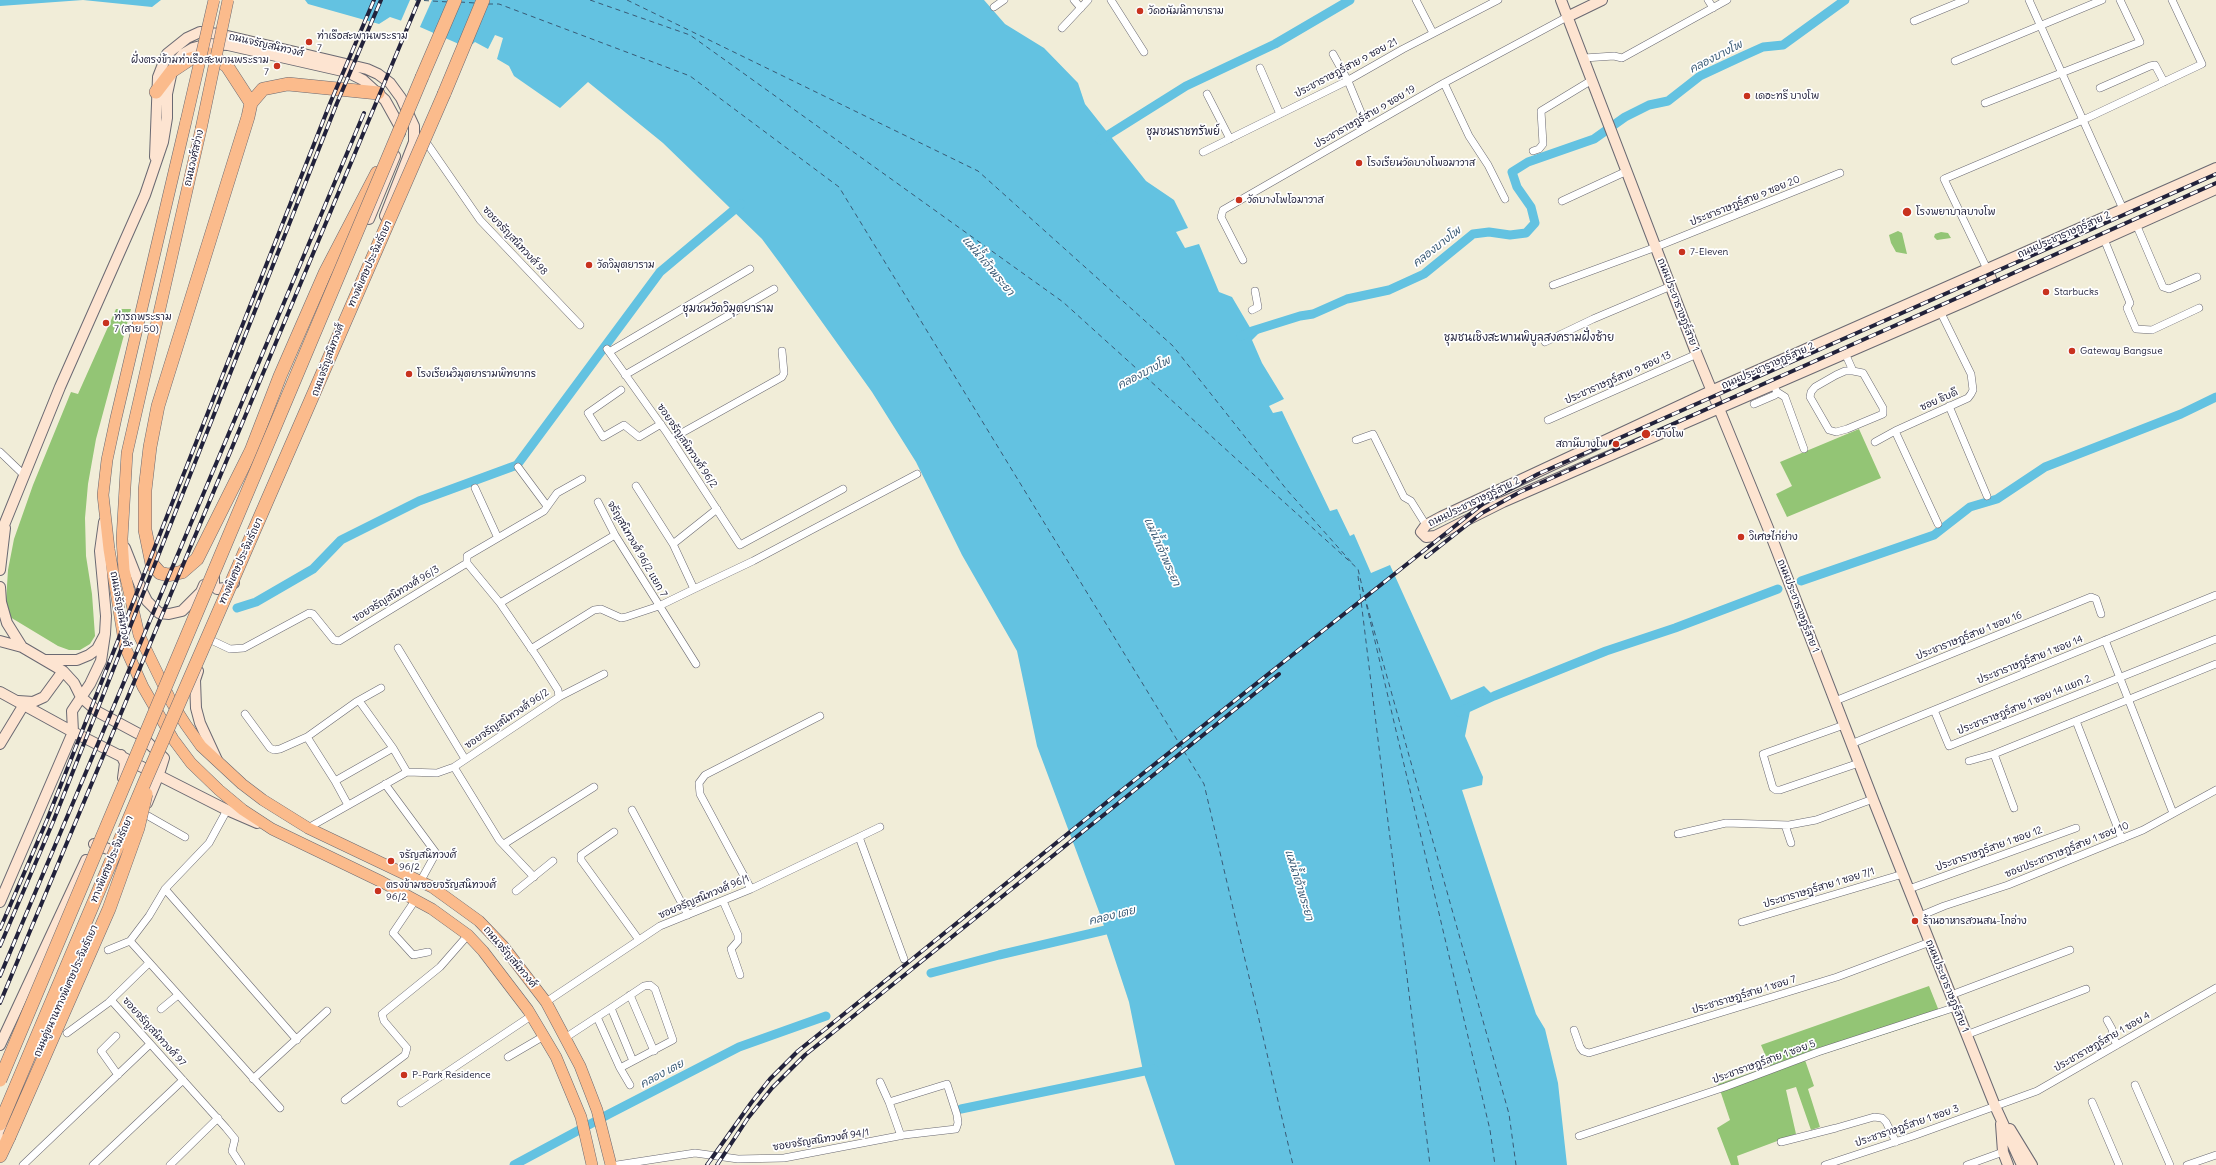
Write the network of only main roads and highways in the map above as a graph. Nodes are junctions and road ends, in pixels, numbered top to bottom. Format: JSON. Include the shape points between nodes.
{"nodes":[{"id":1,"x":214,"y":0,"type":"edge"},
{"id":2,"x":228,"y":0,"type":"edge"},
{"id":3,"x":455,"y":0,"type":"edge"},
{"id":4,"x":483,"y":0,"type":"edge"},
{"id":5,"x":1561,"y":0,"type":"edge"},
{"id":6,"x":1602,"y":0,"type":"edge"},
{"id":7,"x":1567,"y":17,"type":"junction"},
{"id":8,"x":172,"y":71,"type":"junction"},
{"id":9,"x":156,"y":92,"type":"junction"},
{"id":10,"x":378,"y":93,"type":"junction"},
{"id":11,"x":251,"y":103,"type":"junction"},
{"id":12,"x":389,"y":156,"type":"junction"},
{"id":13,"x":154,"y":163,"type":"junction"},
{"id":14,"x":2216,"y":168,"type":"edge"},
{"id":15,"x":2216,"y":189,"type":"edge"},
{"id":16,"x":1987,"y":269,"type":"junction"},
{"id":17,"x":1995,"y":288,"type":"junction"},
{"id":18,"x":141,"y":314,"type":"joint"},
{"id":19,"x":159,"y":316,"type":"joint"},
{"id":20,"x":1712,"y":391,"type":"junction"},
{"id":21,"x":1718,"y":408,"type":"junction"},
{"id":22,"x":104,"y":518,"type":"junction"},
{"id":23,"x":6,"y":522,"type":"junction"},
{"id":24,"x":0,"y":535,"type":"edge"},
{"id":25,"x":122,"y":539,"type":"junction"},
{"id":26,"x":216,"y":561,"type":"junction"},
{"id":27,"x":0,"y":570,"type":"edge"},
{"id":28,"x":235,"y":583,"type":"junction"},
{"id":29,"x":0,"y":587,"type":"edge"},
{"id":30,"x":105,"y":634,"type":"junction"},
{"id":31,"x":0,"y":641,"type":"edge"},
{"id":32,"x":22,"y":647,"type":"junction"},
{"id":33,"x":41,"y":659,"type":"junction"},
{"id":34,"x":62,"y":671,"type":"junction"},
{"id":35,"x":0,"y":692,"type":"edge"},
{"id":36,"x":81,"y":697,"type":"junction"},
{"id":37,"x":19,"y":703,"type":"junction"},
{"id":38,"x":73,"y":732,"type":"junction"},
{"id":39,"x":0,"y":744,"type":"edge"},
{"id":40,"x":121,"y":755,"type":"junction"},
{"id":41,"x":219,"y":763,"type":"junction"},
{"id":42,"x":160,"y":774,"type":"junction"},
{"id":43,"x":146,"y":779,"type":"junction"},
{"id":44,"x":176,"y":783,"type":"junction"},
{"id":45,"x":152,"y":791,"type":"junction"},
{"id":46,"x":272,"y":830,"type":"junction"},
{"id":47,"x":94,"y":844,"type":"junction"},
{"id":48,"x":126,"y":856,"type":"junction"},
{"id":49,"x":0,"y":902,"type":"edge"},
{"id":50,"x":0,"y":1045,"type":"edge"},
{"id":51,"x":0,"y":1080,"type":"edge"},
{"id":52,"x":2001,"y":1121,"type":"junction"},
{"id":53,"x":0,"y":1124,"type":"edge"},
{"id":54,"x":4,"y":1139,"type":"edge"},
{"id":55,"x":0,"y":1156,"type":"edge"},
{"id":56,"x":591,"y":1165,"type":"edge"},
{"id":57,"x":611,"y":1165,"type":"edge"},
{"id":58,"x":2008,"y":1165,"type":"edge"},
{"id":59,"x":2022,"y":1165,"type":"edge"},
{"id":60,"x":2032,"y":1165,"type":"edge"}],
"edges":[{"from":1,"to":18,"type":"main road","name":"ถนนวงศ์สว่าง","bridge":true},
{"from":2,"to":19,"type":"main road","name":"ถนนวงศ์สว่าง","bridge":true},
{"from":3,"to":12,"type":"highway","name":"ทางพิเศษประจิมรัถยา","bridge":true},
{"from":4,"to":43,"type":"highway","name":"ทางพิเศษประจิมรัถยา","bridge":true},
{"from":5,"to":7,"type":"main road","name":"ถนนประชาราษฎร์สาย 1"},
{"from":6,"to":7,"type":"main road"},
{"from":7,"to":20,"type":"main road","name":"ถนนประชาราษฎร์สาย 1"},
{"from":8,"to":9,"type":"highway"},
{"from":8,"to":10,"type":"main road","name":"ถนนจรัญสนิทวงศ์","via":[[183,54],[193,48],[208,44],[228,45],[347,72],[363,80]]},
{"from":8,"to":11,"type":"highway","via":[[190,59],[209,54],[227,66]]},
{"from":8,"to":13,"type":"main road","name":"ถนนจรัญสนิทวงศ์","via":[[167,94],[163,142]]},
{"from":9,"to":13,"type":"main road","name":"ถนนจรัญสนิทวงศ์"},
{"from":9,"to":28,"type":"main road","name":"ถนนจรัญสนิทวงศ์","via":[[158,77],[167,54],[187,38],[200,32],[212,33],[378,74],[390,83],[402,98],[414,126],[414,142],[329,352],[312,406]]},
{"from":10,"to":11,"type":"highway","via":[[288,84],[263,89]]},
{"from":10,"to":26,"type":"main road","name":"ถนนจรัญสนิทวงศ์","via":[[389,105],[400,127],[400,140],[394,160],[314,339],[285,396]]},
{"from":11,"to":12,"type":"highway","bridge":true,"via":[[158,406],[150,446],[145,490],[145,530],[152,564],[160,573],[168,575],[182,572],[197,559],[251,451],[280,376],[325,273],[372,181]]},
{"from":12,"to":51,"type":"highway","name":"ทางพิเศษประจิมรัถยา","bridge":true},
{"from":13,"to":23,"type":"main road","name":"ถนนจรัญสนิทวงศ์","via":[[145,195]]},
{"from":14,"to":16,"type":"main road","name":"ถนนประชาราษฎร์สาย 2"},
{"from":15,"to":17,"type":"main road","name":"ถนนประชาราษฎร์สาย 2"},
{"from":16,"to":17,"type":"main road"},
{"from":16,"to":20,"type":"main road","name":"ถนนประชาราษฎร์สาย 2"},
{"from":17,"to":21,"type":"main road","name":"ถนนประชาราษฎร์สาย 2","via":[[1845,353],[1775,388]]},
{"from":18,"to":22,"type":"main road","name":"ถนนจรัญสนิทวงศ์","via":[[107,460],[103,494]]},
{"from":19,"to":25,"type":"main road","name":"ถนนจรัญสนิทวงศ์","via":[[127,454]]},
{"from":20,"to":21,"type":"main road","name":"ถนนประชาราษฎร์สาย 1"},
{"from":20,"to":21,"type":"main road","name":"ถนนประชาราษฎร์สาย 2","via":[[1426,524],[1422,528],[1423,535],[1430,538],[1435,536],[1503,502]]},
{"from":21,"to":52,"type":"main road","name":"ถนนประชาราษฎร์สาย 1","via":[[1768,528]]},
{"from":22,"to":30,"type":"main road","via":[[100,551],[106,616]]},
{"from":22,"to":46,"type":"main road","name":"ถนนจรัญสนิทวงศ์","via":[[125,647],[143,687],[173,739],[191,763],[243,810]]},
{"from":23,"to":24,"type":"main road","name":"ถนนจรัญสนิทวงศ์"},
{"from":23,"to":27,"type":"main road","name":"ถนนจรัญสนิทวงศ์"},
{"from":25,"to":26,"type":"main road","name":"ถนนจรัญสนิทวงศ์","via":[[142,591],[147,601],[159,613],[182,611],[201,592]]},
{"from":25,"to":41,"type":"main road","name":"ถนนจรัญสนิทวงศ์","via":[[125,576],[139,635],[172,703],[201,746]]},
{"from":26,"to":28,"type":"main road","via":[[214,585],[217,589]]},
{"from":28,"to":41,"type":"main road","name":"ถนนจรัญสนิทวงศ์","via":[[195,680],[200,723]]},
{"from":29,"to":32,"type":"main road","via":[[7,623]]},
{"from":30,"to":33,"type":"main road","via":[[97,649],[83,657],[61,661]]},
{"from":30,"to":36,"type":"main road","via":[[101,661]]},
{"from":31,"to":32,"type":"main road"},
{"from":32,"to":33,"type":"main road"},
{"from":33,"to":34,"type":"main road"},
{"from":34,"to":36,"type":"main road","via":[[74,683]]},
{"from":34,"to":37,"type":"main road","via":[[44,697],[34,702]]},
{"from":35,"to":37,"type":"main road","name":"ถนนจรัญสนิทวงศ์"},
{"from":36,"to":38,"type":"main road","via":[[72,711]]},
{"from":36,"to":42,"type":"main road","via":[[98,712],[127,726],[153,746],[164,758]]},
{"from":37,"to":38,"type":"main road","name":"ถนนจรัญสนิทวงศ์"},
{"from":37,"to":39,"type":"main road"},
{"from":38,"to":40,"type":"main road","name":"ถนนจรัญสนิทวงศ์"},
{"from":38,"to":49,"type":"main road"},
{"from":40,"to":42,"type":"main road","name":"ถนนจรัญสนิทวงศ์"},
{"from":40,"to":47,"type":"main road","via":[[125,763],[124,776]]},
{"from":41,"to":57,"type":"main road","name":"ถนนจรัญสนิทวงศ์","via":[[263,800],[308,828],[420,882],[456,903],[479,921],[503,946],[546,1002],[580,1066],[597,1110]]},
{"from":42,"to":44,"type":"main road","name":"ถนนจรัญสนิทวงศ์"},
{"from":42,"to":45,"type":"main road","name":"ถนนคู่ขนานทางพิเศษประจิมรัถยา"},
{"from":43,"to":53,"type":"highway","name":"ทางพิเศษประจิมรัถยา","bridge":true},
{"from":43,"to":54,"type":"highway","bridge":true,"via":[[146,793],[138,828],[109,909]]},
{"from":44,"to":45,"type":"main road","via":[[163,784]]},
{"from":44,"to":46,"type":"main road","name":"ถนนจรัญสนิทวงศ์"},
{"from":45,"to":48,"type":"main road","name":"ถนนคู่ขนานทางพิเศษประจิมรัถยา"},
{"from":46,"to":56,"type":"main road","name":"ถนนจรัญสนิทวงศ์","via":[[416,899],[468,935],[500,971],[544,1036],[565,1076],[581,1117]]},
{"from":47,"to":48,"type":"main road"},
{"from":47,"to":50,"type":"main road"},
{"from":48,"to":54,"type":"main road","name":"ถนนคู่ขนานทางพิเศษประจิมรัถยา"},
{"from":52,"to":58,"type":"main road","via":[[2003,1152]]},
{"from":52,"to":59,"type":"main road","name":"ถนนประชาราษฎร์สาย 1"},
{"from":52,"to":60,"type":"main road","via":[[2019,1141]]},
{"from":54,"to":55,"type":"highway"}]}
